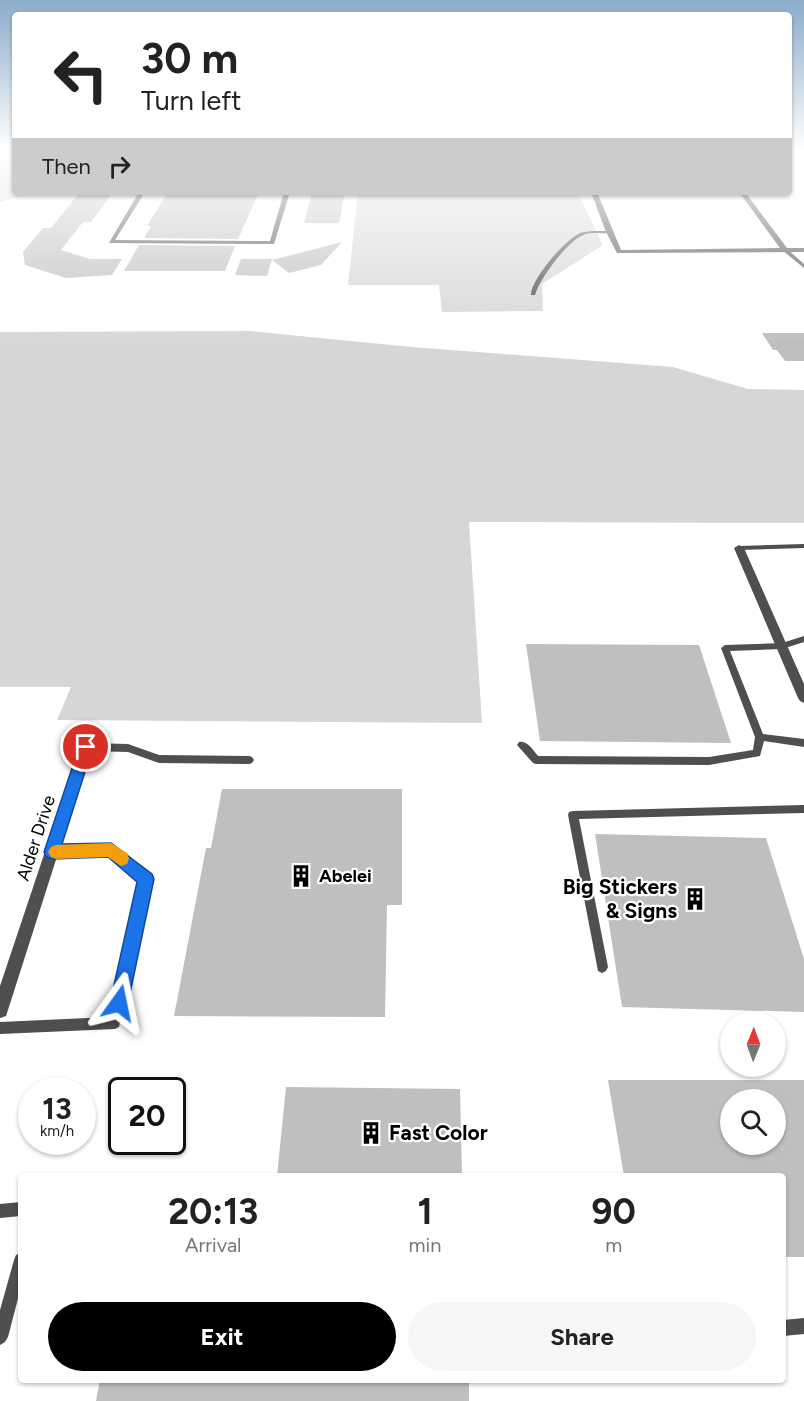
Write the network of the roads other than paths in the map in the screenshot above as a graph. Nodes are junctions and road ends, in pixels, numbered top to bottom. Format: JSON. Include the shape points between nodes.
{"nodes":[{"id":1,"x":128,"y":215,"type":"edge"},
{"id":2,"x":280,"y":215,"type":"edge"},
{"id":3,"x":603,"y":215,"type":"edge"},
{"id":4,"x":759,"y":215,"type":"edge"},
{"id":5,"x":609,"y":232,"type":"junction"},
{"id":6,"x":784,"y":249,"type":"junction"},
{"id":7,"x":804,"y":250,"type":"edge"},
{"id":8,"x":804,"y":267,"type":"edge"},
{"id":9,"x":533,"y":294,"type":"dead end"},
{"id":10,"x":804,"y":546,"type":"edge"},
{"id":11,"x":739,"y":548,"type":"joint"},
{"id":12,"x":804,"y":639,"type":"edge"},
{"id":13,"x":782,"y":646,"type":"junction"},
{"id":14,"x":804,"y":698,"type":"edge"},
{"id":15,"x":760,"y":737,"type":"junction"},
{"id":16,"x":804,"y":743,"type":"edge"},
{"id":17,"x":522,"y":745,"type":"dead end"},
{"id":18,"x":86,"y":747,"type":"joint"},
{"id":19,"x":249,"y":760,"type":"dead end"},
{"id":20,"x":804,"y":809,"type":"edge"},
{"id":21,"x":52,"y":852,"type":"junction"},
{"id":22,"x":602,"y":968,"type":"dead end"},
{"id":23,"x":0,"y":1010,"type":"edge"},
{"id":24,"x":0,"y":1028,"type":"edge"},
{"id":25,"x":18,"y":1209,"type":"edge"},
{"id":26,"x":0,"y":1210,"type":"edge"},
{"id":27,"x":18,"y":1271,"type":"edge"},
{"id":28,"x":804,"y":1326,"type":"edge"},
{"id":29,"x":786,"y":1328,"type":"edge"},
{"id":30,"x":0,"y":1337,"type":"edge"}],
"edges":[{"from":1,"to":2,"type":"street","via":[[111,242],[272,243]]},
{"from":3,"to":5,"type":"street"},
{"from":4,"to":6,"type":"street"},
{"from":5,"to":6,"type":"street","via":[[619,250]]},
{"from":5,"to":9,"type":"lane","via":[[578,236],[535,283]]},
{"from":6,"to":7,"type":"street"},
{"from":6,"to":8,"type":"lane"},
{"from":10,"to":11,"type":"lane"},
{"from":11,"to":13,"type":"street"},
{"from":12,"to":13,"type":"lane"},
{"from":13,"to":14,"type":"street"},
{"from":13,"to":15,"type":"lane","via":[[725,648]]},
{"from":15,"to":16,"type":"lane"},
{"from":15,"to":17,"type":"lane","via":[[757,753],[710,761],[536,760]]},
{"from":18,"to":19,"type":"lane","via":[[128,748],[159,759]]},
{"from":18,"to":21,"type":"street","name":"Alder Drive"},
{"from":20,"to":22,"type":"lane","via":[[573,815]]},
{"from":21,"to":23,"type":"street","name":"Alder Drive"},
{"from":21,"to":24,"type":"lane","via":[[111,850],[146,879],[115,1023]]},
{"from":25,"to":26,"type":"lane"},
{"from":27,"to":30,"type":"lane"},
{"from":28,"to":29,"type":"lane"}]}
